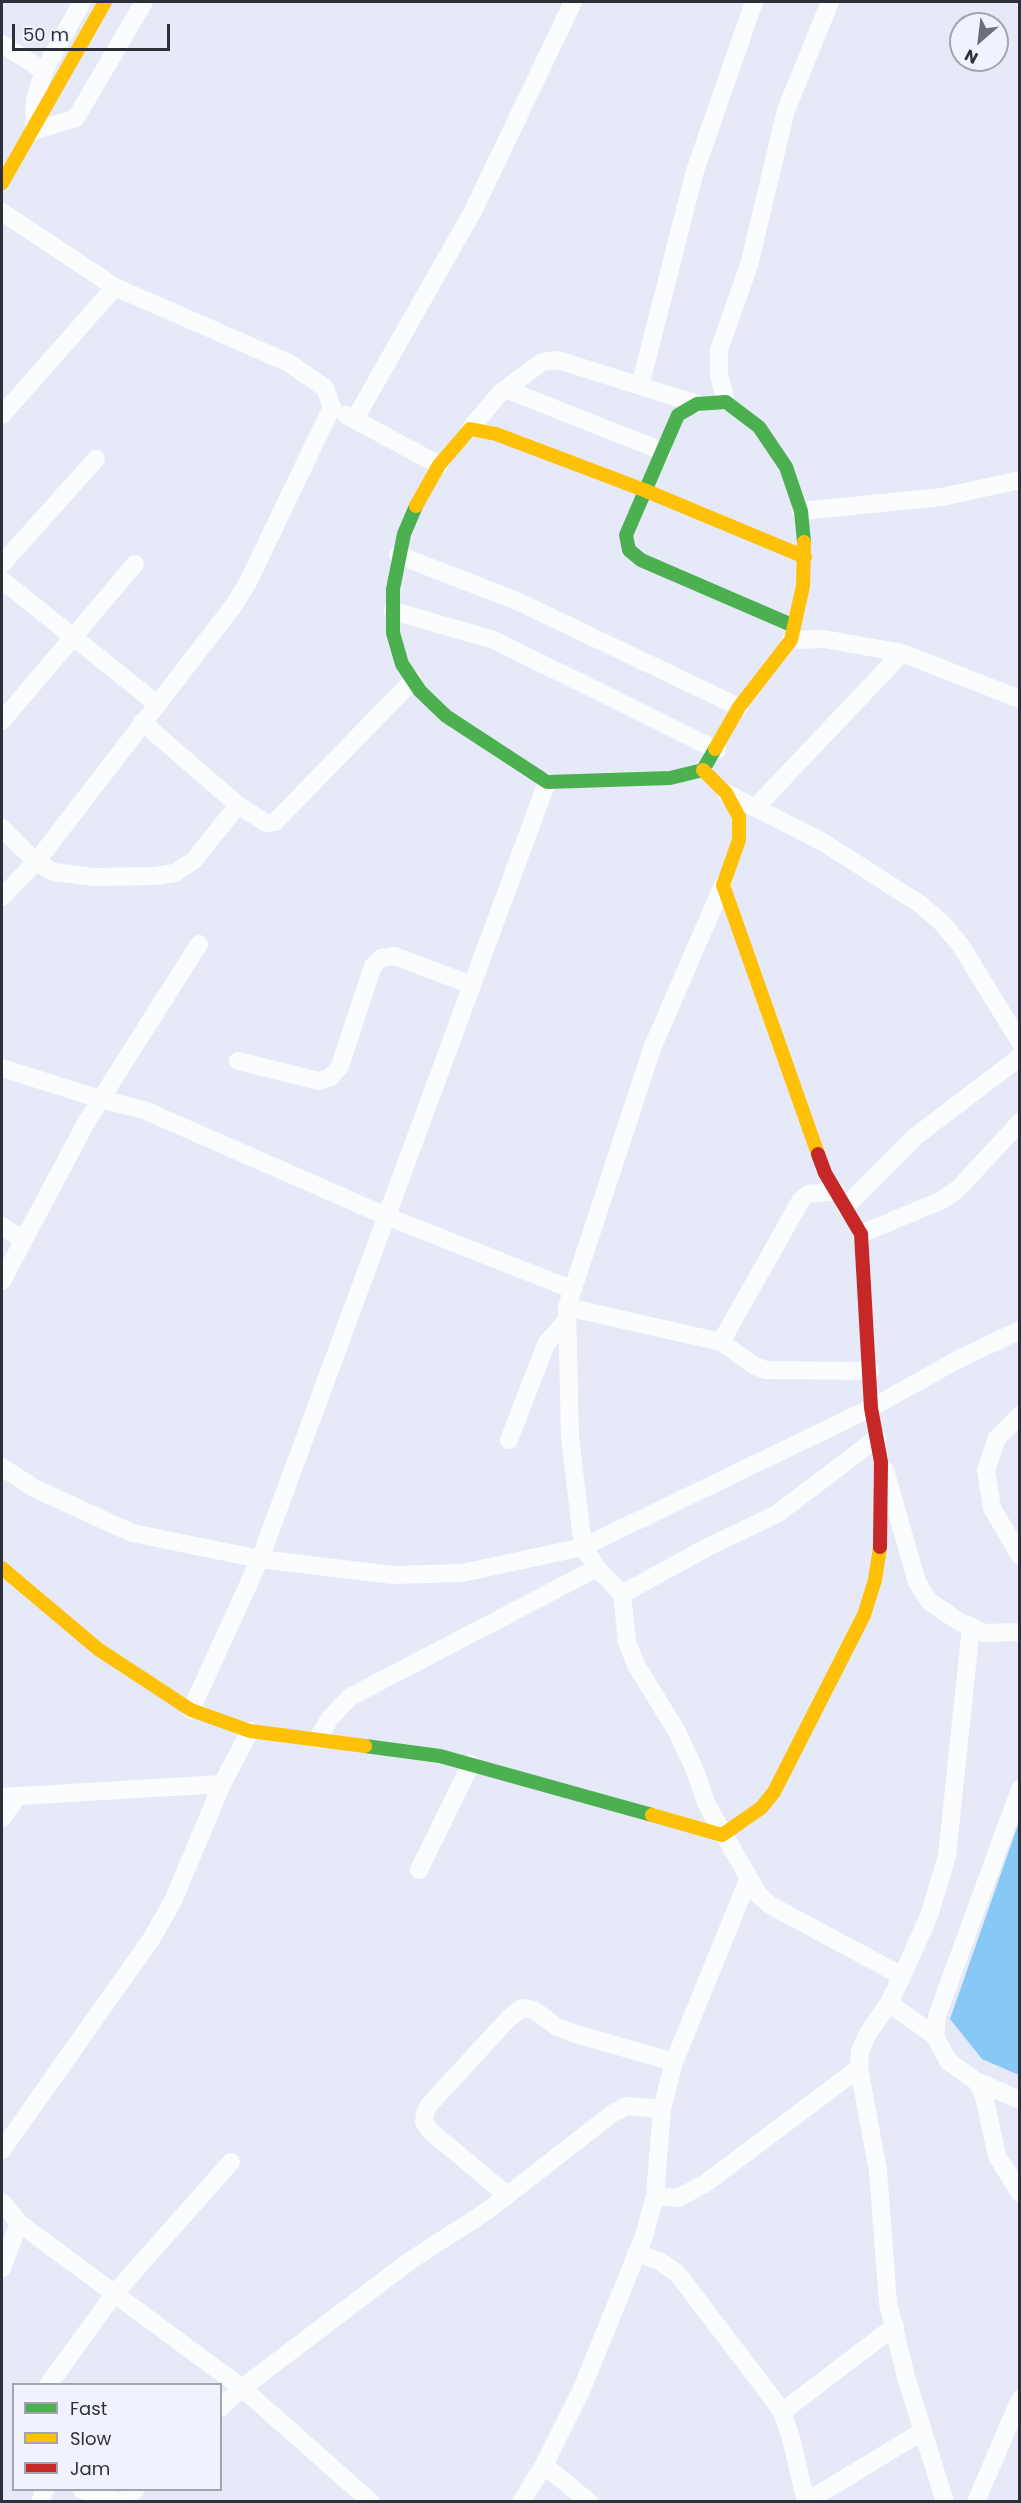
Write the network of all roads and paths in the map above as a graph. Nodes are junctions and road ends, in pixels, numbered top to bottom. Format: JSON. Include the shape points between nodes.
{"nodes":[{"id":1,"x":82,"y":2,"type":"edge"},
{"id":2,"x":105,"y":2,"type":"edge"},
{"id":3,"x":144,"y":2,"type":"edge"},
{"id":4,"x":573,"y":2,"type":"edge"},
{"id":5,"x":754,"y":2,"type":"edge"},
{"id":6,"x":830,"y":2,"type":"edge"},
{"id":7,"x":2,"y":44,"type":"edge"},
{"id":8,"x":44,"y":71,"type":"junction"},
{"id":9,"x":34,"y":131,"type":"junction"},
{"id":10,"x":2,"y":183,"type":"edge"},
{"id":11,"x":2,"y":212,"type":"edge"},
{"id":12,"x":115,"y":286,"type":"junction"},
{"id":13,"x":640,"y":386,"type":"junction"},
{"id":14,"x":505,"y":389,"type":"junction"},
{"id":15,"x":726,"y":402,"type":"junction"},
{"id":16,"x":697,"y":404,"type":"junction"},
{"id":17,"x":332,"y":407,"type":"junction"},
{"id":18,"x":2,"y":415,"type":"edge"},
{"id":19,"x":354,"y":419,"type":"junction"},
{"id":20,"x":470,"y":429,"type":"junction"},
{"id":21,"x":662,"y":451,"type":"junction"},
{"id":22,"x":96,"y":459,"type":"dead end"},
{"id":23,"x":440,"y":465,"type":"junction"},
{"id":24,"x":1020,"y":480,"type":"edge"},
{"id":25,"x":644,"y":490,"type":"junction"},
{"id":26,"x":801,"y":511,"type":"junction"},
{"id":27,"x":398,"y":555,"type":"junction"},
{"id":28,"x":805,"y":557,"type":"junction"},
{"id":29,"x":2,"y":564,"type":"edge"},
{"id":30,"x":135,"y":564,"type":"dead end"},
{"id":31,"x":2,"y":580,"type":"edge"},
{"id":32,"x":393,"y":611,"type":"junction"},
{"id":33,"x":792,"y":633,"type":"junction"},
{"id":34,"x":73,"y":637,"type":"junction"},
{"id":35,"x":902,"y":653,"type":"junction"},
{"id":36,"x":413,"y":681,"type":"junction"},
{"id":37,"x":1020,"y":699,"type":"edge"},
{"id":38,"x":157,"y":704,"type":"junction"},
{"id":39,"x":739,"y":707,"type":"junction"},
{"id":40,"x":2,"y":721,"type":"edge"},
{"id":41,"x":142,"y":722,"type":"junction"},
{"id":42,"x":717,"y":750,"type":"junction"},
{"id":43,"x":703,"y":770,"type":"junction"},
{"id":44,"x":547,"y":782,"type":"junction"},
{"id":45,"x":726,"y":793,"type":"junction"},
{"id":46,"x":238,"y":805,"type":"junction"},
{"id":47,"x":755,"y":808,"type":"junction"},
{"id":48,"x":2,"y":828,"type":"edge"},
{"id":49,"x":36,"y":862,"type":"junction"},
{"id":50,"x":723,"y":885,"type":"junction"},
{"id":51,"x":2,"y":897,"type":"edge"},
{"id":52,"x":199,"y":944,"type":"dead end"},
{"id":53,"x":472,"y":984,"type":"junction"},
{"id":54,"x":1020,"y":1042,"type":"edge"},
{"id":55,"x":1020,"y":1057,"type":"edge"},
{"id":56,"x":238,"y":1061,"type":"dead end"},
{"id":57,"x":2,"y":1068,"type":"edge"},
{"id":58,"x":100,"y":1099,"type":"junction"},
{"id":59,"x":1020,"y":1122,"type":"edge"},
{"id":60,"x":841,"y":1199,"type":"junction"},
{"id":61,"x":386,"y":1216,"type":"junction"},
{"id":62,"x":2,"y":1226,"type":"edge"},
{"id":63,"x":861,"y":1234,"type":"junction"},
{"id":64,"x":22,"y":1239,"type":"junction"},
{"id":65,"x":2,"y":1281,"type":"edge"},
{"id":66,"x":571,"y":1289,"type":"junction"},
{"id":67,"x":567,"y":1314,"type":"junction"},
{"id":68,"x":1020,"y":1330,"type":"edge"},
{"id":69,"x":721,"y":1342,"type":"junction"},
{"id":70,"x":870,"y":1371,"type":"junction"},
{"id":71,"x":871,"y":1408,"type":"junction"},
{"id":72,"x":1020,"y":1415,"type":"edge"},
{"id":73,"x":877,"y":1438,"type":"junction"},
{"id":74,"x":509,"y":1440,"type":"dead end"},
{"id":75,"x":881,"y":1462,"type":"junction"},
{"id":76,"x":2,"y":1467,"type":"edge"},
{"id":77,"x":583,"y":1547,"type":"junction"},
{"id":78,"x":1020,"y":1556,"type":"edge"},
{"id":79,"x":260,"y":1559,"type":"junction"},
{"id":80,"x":2,"y":1568,"type":"edge"},
{"id":81,"x":597,"y":1568,"type":"junction"},
{"id":82,"x":622,"y":1594,"type":"junction"},
{"id":83,"x":971,"y":1627,"type":"junction"},
{"id":84,"x":1020,"y":1632,"type":"edge"},
{"id":85,"x":191,"y":1710,"type":"junction"},
{"id":86,"x":250,"y":1731,"type":"junction"},
{"id":87,"x":317,"y":1739,"type":"junction"},
{"id":88,"x":471,"y":1764,"type":"junction"},
{"id":89,"x":222,"y":1784,"type":"junction"},
{"id":90,"x":1020,"y":1789,"type":"edge"},
{"id":91,"x":9,"y":1797,"type":"edge"},
{"id":92,"x":2,"y":1818,"type":"edge"},
{"id":93,"x":722,"y":1834,"type":"junction"},
{"id":94,"x":419,"y":1870,"type":"dead end"},
{"id":95,"x":748,"y":1880,"type":"junction"},
{"id":96,"x":902,"y":1976,"type":"junction"},
{"id":97,"x":889,"y":2003,"type":"junction"},
{"id":98,"x":935,"y":2036,"type":"junction"},
{"id":99,"x":674,"y":2062,"type":"junction"},
{"id":100,"x":859,"y":2068,"type":"junction"},
{"id":101,"x":976,"y":2081,"type":"junction"},
{"id":102,"x":1020,"y":2100,"type":"edge"},
{"id":103,"x":662,"y":2109,"type":"junction"},
{"id":104,"x":2,"y":2150,"type":"edge"},
{"id":105,"x":231,"y":2162,"type":"dead end"},
{"id":106,"x":1020,"y":2193,"type":"edge"},
{"id":107,"x":507,"y":2195,"type":"junction"},
{"id":108,"x":656,"y":2196,"type":"junction"},
{"id":109,"x":2,"y":2202,"type":"edge"},
{"id":110,"x":19,"y":2223,"type":"junction"},
{"id":111,"x":636,"y":2253,"type":"junction"},
{"id":112,"x":2,"y":2268,"type":"edge"},
{"id":113,"x":114,"y":2294,"type":"junction"},
{"id":114,"x":895,"y":2326,"type":"junction"},
{"id":115,"x":50,"y":2383,"type":"edge"},
{"id":116,"x":242,"y":2388,"type":"junction"},
{"id":117,"x":1020,"y":2399,"type":"edge"},
{"id":118,"x":222,"y":2406,"type":"edge"},
{"id":119,"x":782,"y":2412,"type":"junction"},
{"id":120,"x":923,"y":2431,"type":"junction"},
{"id":121,"x":544,"y":2465,"type":"junction"},
{"id":122,"x":85,"y":2491,"type":"edge"},
{"id":123,"x":134,"y":2491,"type":"edge"},
{"id":124,"x":121,"y":2502,"type":"edge"},
{"id":125,"x":371,"y":2502,"type":"edge"},
{"id":126,"x":521,"y":2502,"type":"edge"},
{"id":127,"x":589,"y":2502,"type":"edge"},
{"id":128,"x":945,"y":2502,"type":"edge"},
{"id":129,"x":976,"y":2502,"type":"edge"}],
"edges":[{"from":1,"to":8,"type":"street"},
{"from":2,"to":9,"type":"street"},
{"from":3,"to":9,"type":"street","via":[[76,117]]},
{"from":4,"to":19,"type":"street","via":[[473,211]]},
{"from":5,"to":13,"type":"street","via":[[695,171]]},
{"from":6,"to":15,"type":"street","via":[[786,110],[749,265],[719,350],[719,374]]},
{"from":7,"to":8,"type":"street"},
{"from":8,"to":9,"type":"street","via":[[35,99]]},
{"from":9,"to":10,"type":"street"},
{"from":11,"to":12,"type":"street"},
{"from":12,"to":17,"type":"street","via":[[290,363],[325,388]]},
{"from":12,"to":18,"type":"street"},
{"from":13,"to":14,"type":"street","via":[[558,360],[542,362]]},
{"from":13,"to":16,"type":"street"},
{"from":14,"to":20,"type":"street"},
{"from":14,"to":21,"type":"street"},
{"from":15,"to":16,"type":"street"},
{"from":15,"to":26,"type":"street","via":[[759,427],[786,467]]},
{"from":16,"to":21,"type":"street","via":[[678,415]]},
{"from":17,"to":19,"type":"street"},
{"from":17,"to":38,"type":"street","via":[[248,582]]},
{"from":19,"to":23,"type":"street"},
{"from":20,"to":23,"type":"street"},
{"from":20,"to":25,"type":"street","via":[[496,434]]},
{"from":21,"to":25,"type":"street"},
{"from":22,"to":29,"type":"street"},
{"from":23,"to":27,"type":"street","via":[[418,501]]},
{"from":24,"to":26,"type":"street","via":[[942,497]]},
{"from":25,"to":28,"type":"street"},
{"from":25,"to":33,"type":"street","via":[[626,535],[629,550],[641,560]]},
{"from":26,"to":28,"type":"street"},
{"from":27,"to":32,"type":"street"},
{"from":27,"to":39,"type":"street","via":[[517,601]]},
{"from":28,"to":33,"type":"street"},
{"from":30,"to":34,"type":"street"},
{"from":31,"to":34,"type":"street"},
{"from":32,"to":36,"type":"street","via":[[393,633],[402,664]]},
{"from":32,"to":42,"type":"street","via":[[494,640]]},
{"from":33,"to":35,"type":"street"},
{"from":33,"to":39,"type":"street"},
{"from":34,"to":38,"type":"street"},
{"from":34,"to":40,"type":"street"},
{"from":35,"to":37,"type":"street"},
{"from":35,"to":47,"type":"street"},
{"from":36,"to":44,"type":"street","via":[[446,716]]},
{"from":36,"to":46,"type":"street","via":[[275,822],[266,823]]},
{"from":38,"to":41,"type":"street"},
{"from":39,"to":42,"type":"street"},
{"from":41,"to":46,"type":"street"},
{"from":41,"to":49,"type":"street"},
{"from":42,"to":43,"type":"street"},
{"from":43,"to":44,"type":"street","via":[[670,778]]},
{"from":43,"to":45,"type":"street"},
{"from":44,"to":53,"type":"street"},
{"from":45,"to":47,"type":"street"},
{"from":45,"to":50,"type":"street","via":[[739,817],[739,840]]},
{"from":46,"to":49,"type":"street","via":[[194,860],[175,873],[93,877],[54,872]]},
{"from":47,"to":54,"type":"street","via":[[821,841],[920,904],[943,924],[961,946]]},
{"from":48,"to":49,"type":"street"},
{"from":49,"to":51,"type":"street"},
{"from":50,"to":60,"type":"street","via":[[806,1123],[825,1173]]},
{"from":50,"to":66,"type":"street","via":[[653,1046]]},
{"from":52,"to":58,"type":"street"},
{"from":53,"to":56,"type":"street","via":[[394,956],[381,958],[373,966],[340,1066],[331,1077],[319,1081]]},
{"from":53,"to":61,"type":"street"},
{"from":55,"to":60,"type":"street"},
{"from":57,"to":58,"type":"street"},
{"from":58,"to":61,"type":"street","via":[[144,1110],[190,1128]]},
{"from":58,"to":64,"type":"street"},
{"from":59,"to":63,"type":"street","via":[[958,1190]]},
{"from":60,"to":63,"type":"street"},
{"from":60,"to":69,"type":"street","via":[[815,1192],[801,1200]]},
{"from":61,"to":66,"type":"street"},
{"from":61,"to":79,"type":"street"},
{"from":62,"to":64,"type":"street"},
{"from":63,"to":70,"type":"street"},
{"from":64,"to":65,"type":"street"},
{"from":66,"to":67,"type":"street"},
{"from":67,"to":69,"type":"street"},
{"from":67,"to":74,"type":"street","via":[[546,1344]]},
{"from":67,"to":77,"type":"street","via":[[570,1437]]},
{"from":68,"to":71,"type":"street"},
{"from":69,"to":70,"type":"street","via":[[766,1370]]},
{"from":70,"to":71,"type":"street"},
{"from":71,"to":73,"type":"street"},
{"from":71,"to":77,"type":"street"},
{"from":72,"to":78,"type":"street","via":[[997,1438],[986,1470],[992,1508]]},
{"from":73,"to":75,"type":"street"},
{"from":73,"to":82,"type":"street","via":[[777,1514]]},
{"from":75,"to":83,"type":"street","via":[[893,1491],[917,1582],[930,1601]]},
{"from":75,"to":93,"type":"street","via":[[880,1546],[876,1580],[864,1615],[774,1792],[746,1821]]},
{"from":76,"to":79,"type":"street","via":[[34,1488],[132,1533]]},
{"from":77,"to":79,"type":"street","via":[[462,1573],[428,1575],[393,1575]]},
{"from":77,"to":81,"type":"street"},
{"from":79,"to":85,"type":"street"},
{"from":80,"to":85,"type":"street","via":[[98,1649]]},
{"from":81,"to":82,"type":"street"},
{"from":81,"to":87,"type":"street","via":[[350,1697]]},
{"from":82,"to":93,"type":"street","via":[[627,1642],[636,1665],[676,1730]]},
{"from":83,"to":84,"type":"street","via":[[985,1633]]},
{"from":83,"to":96,"type":"street","via":[[947,1856],[929,1916]]},
{"from":85,"to":86,"type":"street"},
{"from":86,"to":87,"type":"street"},
{"from":86,"to":89,"type":"street"},
{"from":87,"to":88,"type":"street"},
{"from":88,"to":93,"type":"street"},
{"from":88,"to":94,"type":"street"},
{"from":89,"to":91,"type":"street"},
{"from":89,"to":104,"type":"street","via":[[173,1901],[152,1938]]},
{"from":90,"to":98,"type":"street","via":[[937,2016]]},
{"from":91,"to":92,"type":"street"},
{"from":93,"to":95,"type":"street"},
{"from":95,"to":96,"type":"street","via":[[770,1905]]},
{"from":95,"to":99,"type":"street"},
{"from":96,"to":97,"type":"street"},
{"from":97,"to":98,"type":"street"},
{"from":97,"to":100,"type":"street","via":[[860,2051]]},
{"from":98,"to":101,"type":"street","via":[[948,2061]]},
{"from":99,"to":103,"type":"street"},
{"from":99,"to":107,"type":"street","via":[[557,2027],[534,2010],[522,2008],[509,2018],[424,2113],[429,2130]]},
{"from":100,"to":108,"type":"street","via":[[706,2183],[678,2198]]},
{"from":100,"to":114,"type":"street","via":[[878,2171],[885,2275]]},
{"from":101,"to":102,"type":"street"},
{"from":101,"to":106,"type":"street","via":[[984,2096],[997,2156]]},
{"from":103,"to":107,"type":"street","via":[[627,2106],[613,2113]]},
{"from":103,"to":108,"type":"street"},
{"from":105,"to":113,"type":"street"},
{"from":107,"to":116,"type":"street","via":[[411,2260]]},
{"from":108,"to":111,"type":"street"},
{"from":109,"to":110,"type":"street"},
{"from":110,"to":112,"type":"street"},
{"from":110,"to":113,"type":"street"},
{"from":111,"to":119,"type":"street","via":[[677,2272]]},
{"from":111,"to":121,"type":"street","via":[[581,2391]]},
{"from":113,"to":115,"type":"street"},
{"from":113,"to":116,"type":"street"},
{"from":114,"to":119,"type":"street"},
{"from":114,"to":120,"type":"street"},
{"from":116,"to":118,"type":"street"},
{"from":116,"to":125,"type":"street"},
{"from":117,"to":129,"type":"street"},
{"from":119,"to":120,"type":"street","via":[[807,2502]]},
{"from":120,"to":128,"type":"street"},
{"from":121,"to":126,"type":"street"},
{"from":121,"to":127,"type":"street"},
{"from":122,"to":124,"type":"street"},
{"from":123,"to":124,"type":"street"}]}
